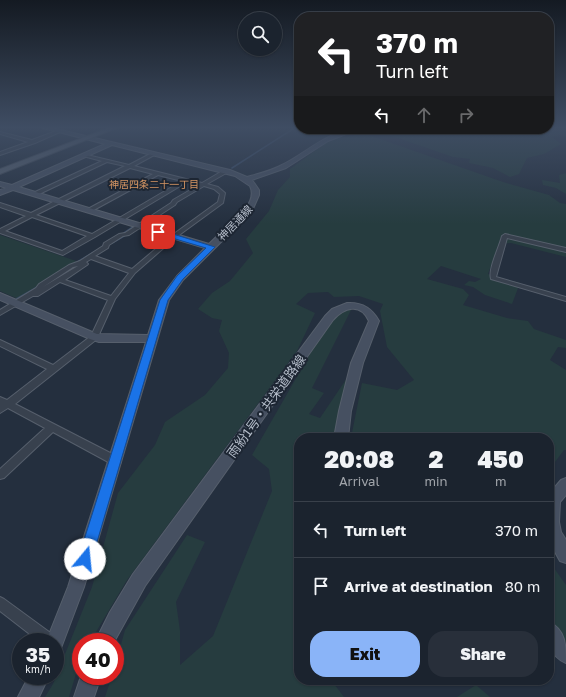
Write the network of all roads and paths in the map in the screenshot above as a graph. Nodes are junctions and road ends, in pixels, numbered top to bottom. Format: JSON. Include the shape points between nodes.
{"nodes":[{"id":1,"x":31,"y":160,"type":"edge"},
{"id":2,"x":75,"y":160,"type":"edge"},
{"id":3,"x":107,"y":160,"type":"joint"},
{"id":4,"x":143,"y":160,"type":"edge"},
{"id":5,"x":177,"y":160,"type":"edge"},
{"id":6,"x":296,"y":160,"type":"edge"},
{"id":7,"x":131,"y":166,"type":"junction"},
{"id":8,"x":226,"y":171,"type":"junction"},
{"id":9,"x":0,"y":172,"type":"edge"},
{"id":10,"x":158,"y":173,"type":"junction"},
{"id":11,"x":187,"y":180,"type":"junction"},
{"id":12,"x":246,"y":180,"type":"junction"},
{"id":13,"x":0,"y":184,"type":"edge"},
{"id":14,"x":206,"y":185,"type":"junction"},
{"id":15,"x":12,"y":187,"type":"junction"},
{"id":16,"x":0,"y":192,"type":"edge"},
{"id":17,"x":35,"y":194,"type":"junction"},
{"id":18,"x":59,"y":202,"type":"junction"},
{"id":19,"x":2,"y":208,"type":"edge"},
{"id":20,"x":88,"y":211,"type":"junction"},
{"id":21,"x":32,"y":215,"type":"junction"},
{"id":22,"x":119,"y":220,"type":"junction"},
{"id":23,"x":141,"y":226,"type":"junction"},
{"id":24,"x":0,"y":231,"type":"edge"},
{"id":25,"x":93,"y":236,"type":"junction"},
{"id":26,"x":173,"y":237,"type":"junction"},
{"id":27,"x":211,"y":247,"type":"junction"},
{"id":28,"x":566,"y":250,"type":"edge"},
{"id":29,"x":94,"y":258,"type":"junction"},
{"id":30,"x":133,"y":272,"type":"junction"},
{"id":31,"x":60,"y":280,"type":"junction"},
{"id":32,"x":0,"y":296,"type":"edge"},
{"id":33,"x":566,"y":299,"type":"edge"},
{"id":34,"x":112,"y":300,"type":"junction"},
{"id":35,"x":18,"y":304,"type":"junction"},
{"id":36,"x":0,"y":313,"type":"edge"},
{"id":37,"x":0,"y":318,"type":"edge"},
{"id":38,"x":94,"y":337,"type":"junction"},
{"id":39,"x":152,"y":339,"type":"junction"},
{"id":40,"x":0,"y":343,"type":"edge"},
{"id":41,"x":54,"y":369,"type":"junction"},
{"id":42,"x":2,"y":405,"type":"edge"},
{"id":43,"x":52,"y":428,"type":"junction"},
{"id":44,"x":342,"y":433,"type":"edge"},
{"id":45,"x":116,"y":461,"type":"junction"},
{"id":46,"x":0,"y":475,"type":"edge"},
{"id":47,"x":566,"y":484,"type":"edge"},
{"id":48,"x":554,"y":499,"type":"edge"},
{"id":49,"x":554,"y":535,"type":"edge"},
{"id":50,"x":566,"y":555,"type":"edge"},
{"id":51,"x":0,"y":603,"type":"edge"},
{"id":52,"x":39,"y":633,"type":"edge"},
{"id":53,"x":58,"y":633,"type":"edge"},
{"id":54,"x":108,"y":633,"type":"edge"},
{"id":55,"x":554,"y":638,"type":"edge"},
{"id":56,"x":566,"y":654,"type":"edge"},
{"id":57,"x":34,"y":685,"type":"edge"},
{"id":58,"x":88,"y":685,"type":"edge"},
{"id":59,"x":28,"y":697,"type":"edge"},
{"id":60,"x":84,"y":697,"type":"edge"}],
"edges":[{"from":1,"to":9,"type":"main road"},
{"from":2,"to":15,"type":"street"},
{"from":3,"to":7,"type":"street"},
{"from":3,"to":17,"type":"street"},
{"from":4,"to":7,"type":"street"},
{"from":5,"to":8,"type":"street"},
{"from":6,"to":12,"type":"street","via":[[284,167]]},
{"from":7,"to":10,"type":"street"},
{"from":7,"to":18,"type":"street"},
{"from":8,"to":12,"type":"street"},
{"from":8,"to":14,"type":"street"},
{"from":10,"to":11,"type":"street"},
{"from":10,"to":20,"type":"street"},
{"from":11,"to":14,"type":"street"},
{"from":11,"to":22,"type":"street"},
{"from":12,"to":27,"type":"street","name":"神居通線","via":[[256,190],[255,202]]},
{"from":13,"to":15,"type":"street"},
{"from":14,"to":23,"type":"street"},
{"from":14,"to":23,"type":"street"},
{"from":14,"to":26,"type":"street","via":[[216,188],[222,194],[220,203]]},
{"from":15,"to":16,"type":"street"},
{"from":15,"to":17,"type":"street"},
{"from":17,"to":18,"type":"street"},
{"from":18,"to":20,"type":"street"},
{"from":18,"to":21,"type":"street"},
{"from":19,"to":21,"type":"street"},
{"from":20,"to":22,"type":"street"},
{"from":21,"to":24,"type":"street"},
{"from":21,"to":25,"type":"street"},
{"from":22,"to":23,"type":"street"},
{"from":22,"to":25,"type":"street"},
{"from":23,"to":26,"type":"street"},
{"from":23,"to":29,"type":"street"},
{"from":23,"to":35,"type":"street","via":[[70,266]]},
{"from":24,"to":25,"type":"street","via":[[63,253]]},
{"from":26,"to":27,"type":"street"},
{"from":26,"to":30,"type":"street"},
{"from":27,"to":39,"type":"street","name":"神居通線","via":[[180,278],[164,300]]},
{"from":28,"to":33,"type":"street","via":[[504,236],[503,246],[493,270],[493,278]]},
{"from":29,"to":30,"type":"street"},
{"from":29,"to":31,"type":"street"},
{"from":30,"to":34,"type":"street"},
{"from":31,"to":34,"type":"street"},
{"from":31,"to":35,"type":"street"},
{"from":32,"to":35,"type":"street"},
{"from":34,"to":38,"type":"street"},
{"from":35,"to":36,"type":"street"},
{"from":35,"to":37,"type":"street"},
{"from":35,"to":38,"type":"street"},
{"from":38,"to":39,"type":"street"},
{"from":38,"to":41,"type":"street"},
{"from":39,"to":45,"type":"street","name":"神居通線"},
{"from":40,"to":41,"type":"street"},
{"from":41,"to":42,"type":"street"},
{"from":42,"to":43,"type":"street"},
{"from":43,"to":45,"type":"street"},
{"from":43,"to":46,"type":"street"},
{"from":44,"to":54,"type":"street","name":"雨紛1号・共栄道路線","via":[[357,363],[374,321],[365,309],[350,306],[336,310],[329,318],[139,580]]},
{"from":45,"to":53,"type":"street","name":"神居通線","via":[[76,587]]},
{"from":47,"to":48,"type":"street"},
{"from":49,"to":50,"type":"street"},
{"from":51,"to":52,"type":"street"},
{"from":55,"to":56,"type":"street"},
{"from":57,"to":59,"type":"street"},
{"from":58,"to":60,"type":"street"}]}
